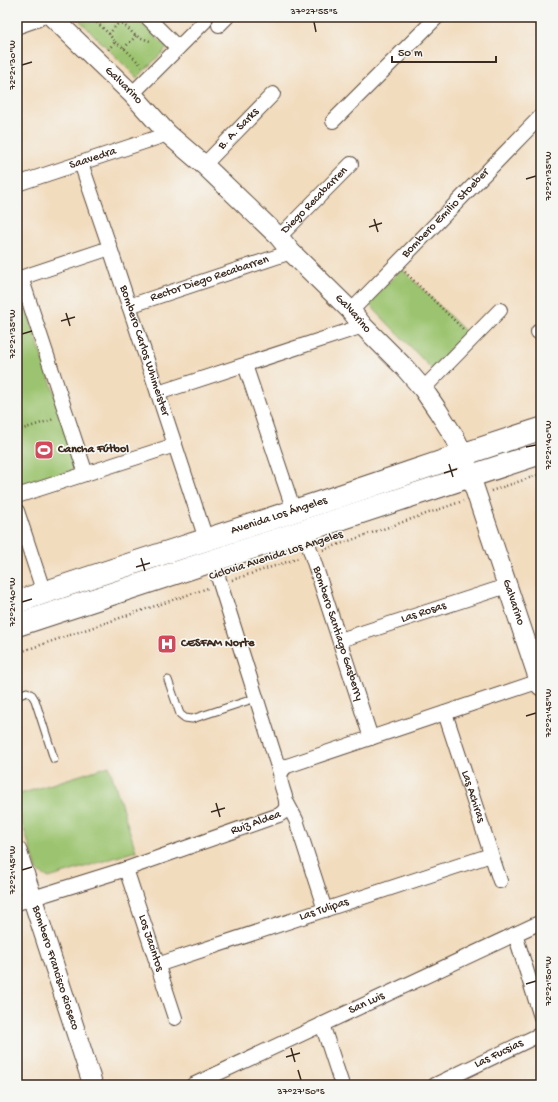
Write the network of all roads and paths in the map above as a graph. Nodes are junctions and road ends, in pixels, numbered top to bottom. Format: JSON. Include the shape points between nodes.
{"nodes":[{"id":1,"x":91,"y":17,"type":"edge"},
{"id":2,"x":147,"y":17,"type":"edge"},
{"id":3,"x":437,"y":17,"type":"edge"},
{"id":4,"x":40,"y":18,"type":"edge"},
{"id":5,"x":120,"y":21,"type":"dead end"},
{"id":6,"x":205,"y":21,"type":"dead end"},
{"id":7,"x":109,"y":34,"type":"junction"},
{"id":8,"x":136,"y":36,"type":"dead end"},
{"id":9,"x":115,"y":42,"type":"junction"},
{"id":10,"x":124,"y":48,"type":"junction"},
{"id":11,"x":178,"y":48,"type":"junction"},
{"id":12,"x":98,"y":62,"type":"junction"},
{"id":13,"x":151,"y":75,"type":"junction"},
{"id":14,"x":132,"y":94,"type":"junction"},
{"id":15,"x":273,"y":94,"type":"dead end"},
{"id":16,"x":541,"y":116,"type":"edge"},
{"id":17,"x":333,"y":121,"type":"dead end"},
{"id":18,"x":168,"y":134,"type":"junction"},
{"id":19,"x":81,"y":163,"type":"junction"},
{"id":20,"x":351,"y":164,"type":"dead end"},
{"id":21,"x":204,"y":165,"type":"junction"},
{"id":22,"x":17,"y":184,"type":"edge"},
{"id":23,"x":279,"y":237,"type":"junction"},
{"id":24,"x":110,"y":248,"type":"junction"},
{"id":25,"x":291,"y":252,"type":"junction"},
{"id":26,"x":396,"y":264,"type":"junction"},
{"id":27,"x":19,"y":278,"type":"edge"},
{"id":28,"x":129,"y":306,"type":"junction"},
{"id":29,"x":351,"y":310,"type":"junction"},
{"id":30,"x":500,"y":310,"type":"dead end"},
{"id":31,"x":363,"y":326,"type":"junction"},
{"id":32,"x":473,"y":338,"type":"junction"},
{"id":33,"x":245,"y":365,"type":"junction"},
{"id":34,"x":423,"y":390,"type":"junction"},
{"id":35,"x":158,"y":393,"type":"junction"},
{"id":36,"x":66,"y":415,"type":"junction"},
{"id":37,"x":541,"y":429,"type":"edge"},
{"id":38,"x":17,"y":431,"type":"edge"},
{"id":39,"x":175,"y":445,"type":"junction"},
{"id":40,"x":541,"y":452,"type":"edge"},
{"id":41,"x":463,"y":454,"type":"junction"},
{"id":42,"x":86,"y":474,"type":"junction"},
{"id":43,"x":541,"y":474,"type":"edge"},
{"id":44,"x":470,"y":476,"type":"junction"},
{"id":45,"x":17,"y":496,"type":"edge"},
{"id":46,"x":477,"y":496,"type":"junction"},
{"id":47,"x":17,"y":511,"type":"edge"},
{"id":48,"x":294,"y":511,"type":"junction"},
{"id":49,"x":304,"y":531,"type":"junction"},
{"id":50,"x":206,"y":539,"type":"junction"},
{"id":51,"x":311,"y":554,"type":"junction"},
{"id":52,"x":213,"y":561,"type":"junction"},
{"id":53,"x":220,"y":584,"type":"junction"},
{"id":54,"x":507,"y":586,"type":"junction"},
{"id":55,"x":44,"y":593,"type":"junction"},
{"id":56,"x":17,"y":602,"type":"edge"},
{"id":57,"x":17,"y":625,"type":"edge"},
{"id":58,"x":340,"y":640,"type":"junction"},
{"id":59,"x":17,"y":653,"type":"edge"},
{"id":60,"x":168,"y":680,"type":"dead end"},
{"id":61,"x":540,"y":683,"type":"edge"},
{"id":62,"x":17,"y":696,"type":"edge"},
{"id":63,"x":256,"y":698,"type":"junction"},
{"id":64,"x":445,"y":713,"type":"junction"},
{"id":65,"x":371,"y":738,"type":"junction"},
{"id":66,"x":54,"y":759,"type":"dead end"},
{"id":67,"x":280,"y":773,"type":"junction"},
{"id":68,"x":286,"y":801,"type":"junction"},
{"id":69,"x":17,"y":851,"type":"edge"},
{"id":70,"x":491,"y":855,"type":"junction"},
{"id":71,"x":126,"y":869,"type":"junction"},
{"id":72,"x":500,"y":881,"type":"dead end"},
{"id":73,"x":24,"y":900,"type":"edge"},
{"id":74,"x":325,"y":910,"type":"junction"},
{"id":75,"x":541,"y":922,"type":"edge"},
{"id":76,"x":515,"y":934,"type":"junction"},
{"id":77,"x":157,"y":965,"type":"junction"},
{"id":78,"x":541,"y":1017,"type":"edge"},
{"id":79,"x":175,"y":1018,"type":"dead end"},
{"id":80,"x":322,"y":1024,"type":"junction"},
{"id":81,"x":541,"y":1034,"type":"edge"},
{"id":82,"x":93,"y":1085,"type":"edge"},
{"id":83,"x":193,"y":1085,"type":"edge"},
{"id":84,"x":342,"y":1085,"type":"edge"},
{"id":85,"x":435,"y":1085,"type":"edge"}],
"edges":[{"from":1,"to":7,"type":"path"},
{"from":2,"to":11,"type":"street"},
{"from":3,"to":17,"type":"street"},
{"from":4,"to":12,"type":"main road","name":"Galvarino"},
{"from":5,"to":7,"type":"path"},
{"from":6,"to":11,"type":"street"},
{"from":7,"to":9,"type":"path"},
{"from":8,"to":10,"type":"path"},
{"from":9,"to":10,"type":"path"},
{"from":9,"to":12,"type":"path"},
{"from":10,"to":13,"type":"path"},
{"from":11,"to":13,"type":"street"},
{"from":12,"to":14,"type":"main road","name":"Galvarino"},
{"from":13,"to":14,"type":"street"},
{"from":14,"to":18,"type":"main road","name":"Galvarino"},
{"from":15,"to":21,"type":"street","name":"B. A. Sarks"},
{"from":16,"to":26,"type":"street","name":"Bombero Emilio Stoeber"},
{"from":18,"to":19,"type":"street","name":"Saavedra"},
{"from":18,"to":21,"type":"main road","name":"Galvarino"},
{"from":19,"to":22,"type":"street","name":"Saavedra"},
{"from":19,"to":24,"type":"street","name":"Bombero Carlos Whimeister"},
{"from":20,"to":23,"type":"street","name":"Diego Recabarren"},
{"from":21,"to":23,"type":"main road","name":"Galvarino"},
{"from":23,"to":25,"type":"main road","name":"Galvarino"},
{"from":24,"to":27,"type":"street"},
{"from":24,"to":28,"type":"street","name":"Bombero Carlos Whimeister"},
{"from":25,"to":28,"type":"street","name":"Rector Diego Recabarren"},
{"from":25,"to":29,"type":"main road","name":"Galvarino"},
{"from":26,"to":29,"type":"street","name":"Bombero Emilio Stoeber"},
{"from":26,"to":32,"type":"path"},
{"from":27,"to":36,"type":"street"},
{"from":28,"to":35,"type":"street","name":"Bombero Carlos Whimeister"},
{"from":29,"to":31,"type":"main road","name":"Galvarino"},
{"from":30,"to":32,"type":"street"},
{"from":31,"to":33,"type":"street"},
{"from":31,"to":34,"type":"main road","name":"Galvarino"},
{"from":32,"to":34,"type":"street"},
{"from":33,"to":35,"type":"street"},
{"from":33,"to":48,"type":"street"},
{"from":34,"to":41,"type":"main road","name":"Galvarino","via":[[447,424]]},
{"from":35,"to":39,"type":"street","name":"Bombero Carlos Whimeister"},
{"from":36,"to":38,"type":"path"},
{"from":36,"to":42,"type":"street"},
{"from":37,"to":41,"type":"main road","name":"Avenida Los Ángeles"},
{"from":39,"to":42,"type":"street"},
{"from":39,"to":50,"type":"street","name":"Bombero Carlos Whimeister"},
{"from":40,"to":44,"type":"main road","name":"Avenida Los Ángeles"},
{"from":41,"to":44,"type":"main road","name":"Galvarino"},
{"from":41,"to":48,"type":"main road","name":"Avenida Los Ángeles"},
{"from":42,"to":45,"type":"street"},
{"from":43,"to":46,"type":"path","name":"Ciclovia Avenida Los Angeles"},
{"from":44,"to":46,"type":"main road","name":"Galvarino"},
{"from":44,"to":49,"type":"main road","name":"Avenida Los Ángeles"},
{"from":46,"to":51,"type":"path","name":"Ciclovia Avenida Los Angeles"},
{"from":46,"to":54,"type":"main road","name":"Galvarino"},
{"from":47,"to":55,"type":"street"},
{"from":48,"to":50,"type":"main road","name":"Avenida Los Ángeles"},
{"from":49,"to":51,"type":"street","name":"Bombero Santiago Gasberry"},
{"from":49,"to":52,"type":"main road","name":"Avenida Los Ángeles"},
{"from":50,"to":55,"type":"main road","name":"Avenida Los Ángeles"},
{"from":51,"to":53,"type":"path","name":"Ciclovia Avenida Los Angeles"},
{"from":51,"to":58,"type":"street","name":"Bombero Santiago Gasberry"},
{"from":52,"to":53,"type":"street"},
{"from":52,"to":57,"type":"main road","name":"Avenida Los Ángeles"},
{"from":53,"to":59,"type":"path","name":"Ciclovia Avenida Los Angeles"},
{"from":53,"to":63,"type":"street"},
{"from":54,"to":58,"type":"street","name":"Las Rosas"},
{"from":54,"to":61,"type":"main road","name":"Galvarino"},
{"from":55,"to":56,"type":"main road","name":"Avenida Los Ángeles"},
{"from":58,"to":65,"type":"street","name":"Bombero Santiago Gasberry"},
{"from":60,"to":63,"type":"lane","via":[[180,714],[185,718],[192,719]]},
{"from":61,"to":64,"type":"street"},
{"from":62,"to":66,"type":"lane","via":[[27,692],[35,700]]},
{"from":63,"to":67,"type":"street"},
{"from":64,"to":65,"type":"street"},
{"from":64,"to":70,"type":"street","name":"Las Achiras"},
{"from":65,"to":67,"type":"street","via":[[287,766]]},
{"from":67,"to":68,"type":"street","name":"Ruiz Aldea"},
{"from":68,"to":71,"type":"street","name":"Ruiz Aldea","via":[[286,808],[279,815]]},
{"from":68,"to":74,"type":"street","via":[[296,820]]},
{"from":69,"to":73,"type":"main road","name":"Bombero Francisco Rioseco"},
{"from":70,"to":72,"type":"street","name":"Las Achiras"},
{"from":70,"to":74,"type":"street","name":"Las Tulipas"},
{"from":71,"to":73,"type":"street","name":"Ruiz Aldea"},
{"from":71,"to":77,"type":"street","name":"Los Jacintos"},
{"from":73,"to":82,"type":"main road","name":"Bombero Francisco Rioseco"},
{"from":74,"to":77,"type":"street","name":"Las Tulipas"},
{"from":75,"to":76,"type":"street","name":"San Luis"},
{"from":76,"to":78,"type":"street"},
{"from":76,"to":80,"type":"street","name":"San Luis"},
{"from":77,"to":79,"type":"street","name":"Los Jacintos"},
{"from":80,"to":83,"type":"street","name":"San Luis"},
{"from":80,"to":84,"type":"street"},
{"from":81,"to":85,"type":"street","name":"Las Fucsias"}]}
